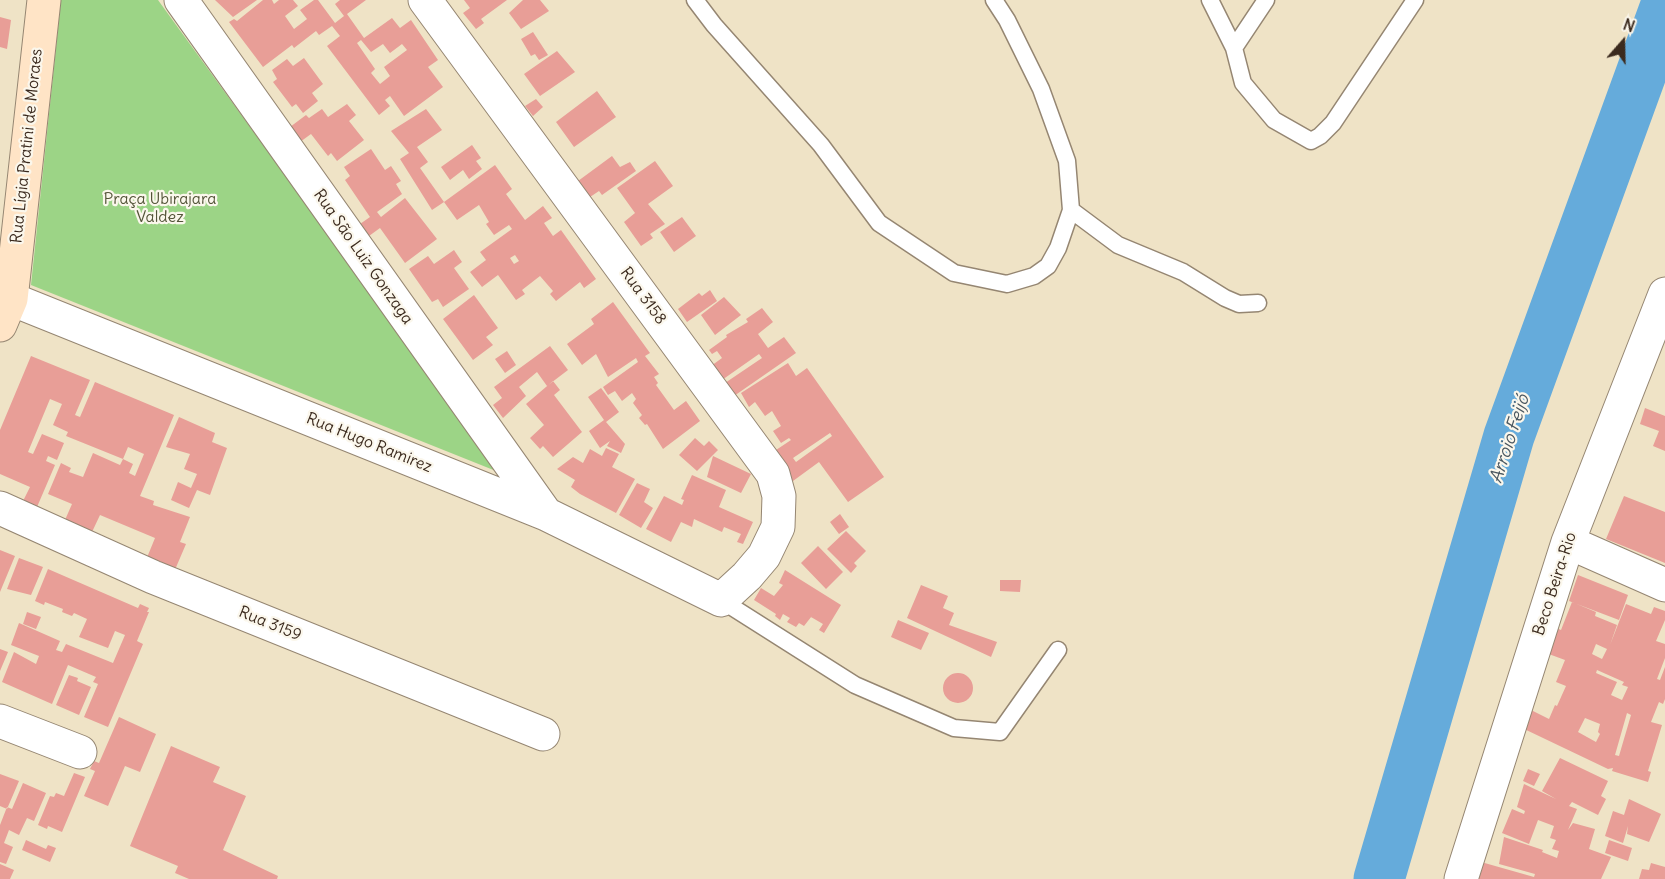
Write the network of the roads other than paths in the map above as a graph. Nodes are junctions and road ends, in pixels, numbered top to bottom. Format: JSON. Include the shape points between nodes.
{"nodes":[{"id":1,"x":44,"y":0,"type":"edge"},
{"id":2,"x":181,"y":0,"type":"edge"},
{"id":3,"x":425,"y":0,"type":"edge"},
{"id":4,"x":695,"y":0,"type":"edge"},
{"id":5,"x":994,"y":0,"type":"edge"},
{"id":6,"x":1210,"y":0,"type":"edge"},
{"id":7,"x":1266,"y":0,"type":"edge"},
{"id":8,"x":1414,"y":0,"type":"edge"},
{"id":9,"x":1234,"y":48,"type":"junction"},
{"id":10,"x":1071,"y":210,"type":"junction"},
{"id":11,"x":9,"y":220,"type":"edge"},
{"id":12,"x":1665,"y":294,"type":"edge"},
{"id":13,"x":1258,"y":303,"type":"dead end"},
{"id":14,"x":5,"y":312,"type":"edge"},
{"id":15,"x":0,"y":507,"type":"edge"},
{"id":16,"x":546,"y":514,"type":"junction"},
{"id":17,"x":1568,"y":542,"type":"junction"},
{"id":18,"x":1665,"y":585,"type":"edge"},
{"id":19,"x":722,"y":600,"type":"junction"},
{"id":20,"x":1058,"y":650,"type":"dead end"},
{"id":21,"x":0,"y":721,"type":"edge"},
{"id":22,"x":543,"y":734,"type":"dead end"},
{"id":23,"x":80,"y":752,"type":"dead end"},
{"id":24,"x":1461,"y":879,"type":"edge"}],
"edges":[{"from":1,"to":11,"type":"street","name":"Rua Lígia Pratini de Moraes"},
{"from":2,"to":16,"type":"street","name":"Rua São Luiz Gonzaga"},
{"from":3,"to":19,"type":"street","name":"Rua 3158","via":[[773,474],[779,496],[778,527],[764,556]]},
{"from":4,"to":10,"type":"lane","via":[[821,145],[879,223],[954,273],[1007,284],[1034,276],[1048,266]]},
{"from":5,"to":10,"type":"lane","via":[[1041,89],[1067,161]]},
{"from":6,"to":9,"type":"lane"},
{"from":7,"to":9,"type":"lane"},
{"from":8,"to":9,"type":"lane","via":[[1333,123],[1311,141],[1274,120],[1243,83]]},
{"from":10,"to":13,"type":"lane","via":[[1118,245],[1183,273],[1224,298],[1239,304]]},
{"from":11,"to":14,"type":"street","name":"Rua Lígia Pratini de Moraes"},
{"from":12,"to":17,"type":"street","name":"Beco Beira-Rio"},
{"from":14,"to":16,"type":"street","name":"Rua Hugo Ramirez"},
{"from":15,"to":22,"type":"street","name":"Rua 3159","via":[[153,577]]},
{"from":16,"to":19,"type":"street","name":"Rua Hugo Ramirez"},
{"from":17,"to":18,"type":"street"},
{"from":17,"to":24,"type":"street","name":"Beco Beira-Rio"},
{"from":19,"to":20,"type":"lane","via":[[855,685],[954,728],[1000,732]]},
{"from":21,"to":23,"type":"street"}]}
